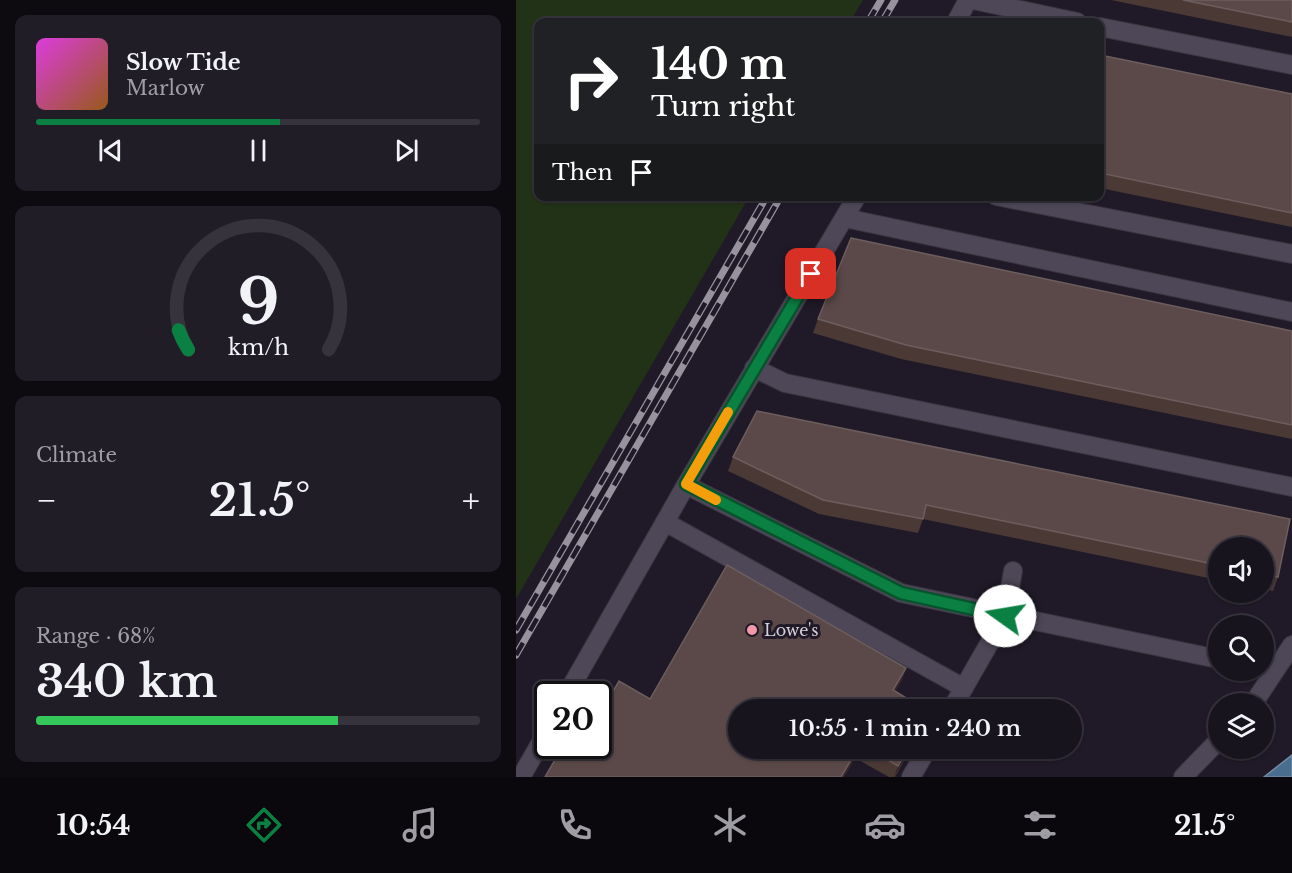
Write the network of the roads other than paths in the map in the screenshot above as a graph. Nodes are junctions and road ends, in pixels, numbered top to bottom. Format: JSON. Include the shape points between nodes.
{"nodes":[{"id":1,"x":971,"y":0,"type":"edge"},
{"id":2,"x":959,"y":18,"type":"edge"},
{"id":3,"x":1058,"y":18,"type":"edge"},
{"id":4,"x":1104,"y":28,"type":"edge"},
{"id":5,"x":1292,"y":65,"type":"edge"},
{"id":6,"x":854,"y":201,"type":"edge"},
{"id":7,"x":1022,"y":201,"type":"edge"},
{"id":8,"x":844,"y":218,"type":"junction"},
{"id":9,"x":1292,"y":254,"type":"edge"},
{"id":10,"x":1292,"y":312,"type":"edge"},
{"id":11,"x":754,"y":368,"type":"junction"},
{"id":12,"x":686,"y":484,"type":"junction"},
{"id":13,"x":1292,"y":487,"type":"edge"},
{"id":14,"x":665,"y":522,"type":"junction"},
{"id":15,"x":1013,"y":571,"type":"dead end"},
{"id":16,"x":1005,"y":616,"type":"junction"},
{"id":17,"x":1292,"y":645,"type":"edge"},
{"id":18,"x":1208,"y":657,"type":"edge"},
{"id":19,"x":1274,"y":664,"type":"edge"},
{"id":20,"x":574,"y":681,"type":"edge"},
{"id":21,"x":964,"y":688,"type":"junction"},
{"id":22,"x":958,"y":699,"type":"edge"},
{"id":23,"x":1208,"y":751,"type":"edge"},
{"id":24,"x":534,"y":754,"type":"edge"},
{"id":25,"x":922,"y":759,"type":"edge"},
{"id":26,"x":521,"y":777,"type":"edge"},
{"id":27,"x":911,"y":777,"type":"edge"},
{"id":28,"x":1183,"y":777,"type":"edge"}],
"edges":[{"from":1,"to":2,"type":"street"},
{"from":1,"to":3,"type":"street"},
{"from":4,"to":5,"type":"street"},
{"from":6,"to":8,"type":"street"},
{"from":7,"to":9,"type":"street"},
{"from":8,"to":10,"type":"street"},
{"from":8,"to":11,"type":"street"},
{"from":11,"to":12,"type":"street"},
{"from":11,"to":13,"type":"street","via":[[785,383]]},
{"from":12,"to":14,"type":"street"},
{"from":12,"to":16,"type":"street","via":[[901,593]]},
{"from":14,"to":20,"type":"street"},
{"from":14,"to":21,"type":"street"},
{"from":15,"to":16,"type":"street"},
{"from":16,"to":18,"type":"street"},
{"from":16,"to":21,"type":"street"},
{"from":17,"to":19,"type":"street"},
{"from":21,"to":22,"type":"street"},
{"from":23,"to":28,"type":"street"},
{"from":24,"to":26,"type":"street"},
{"from":25,"to":27,"type":"street"}]}
